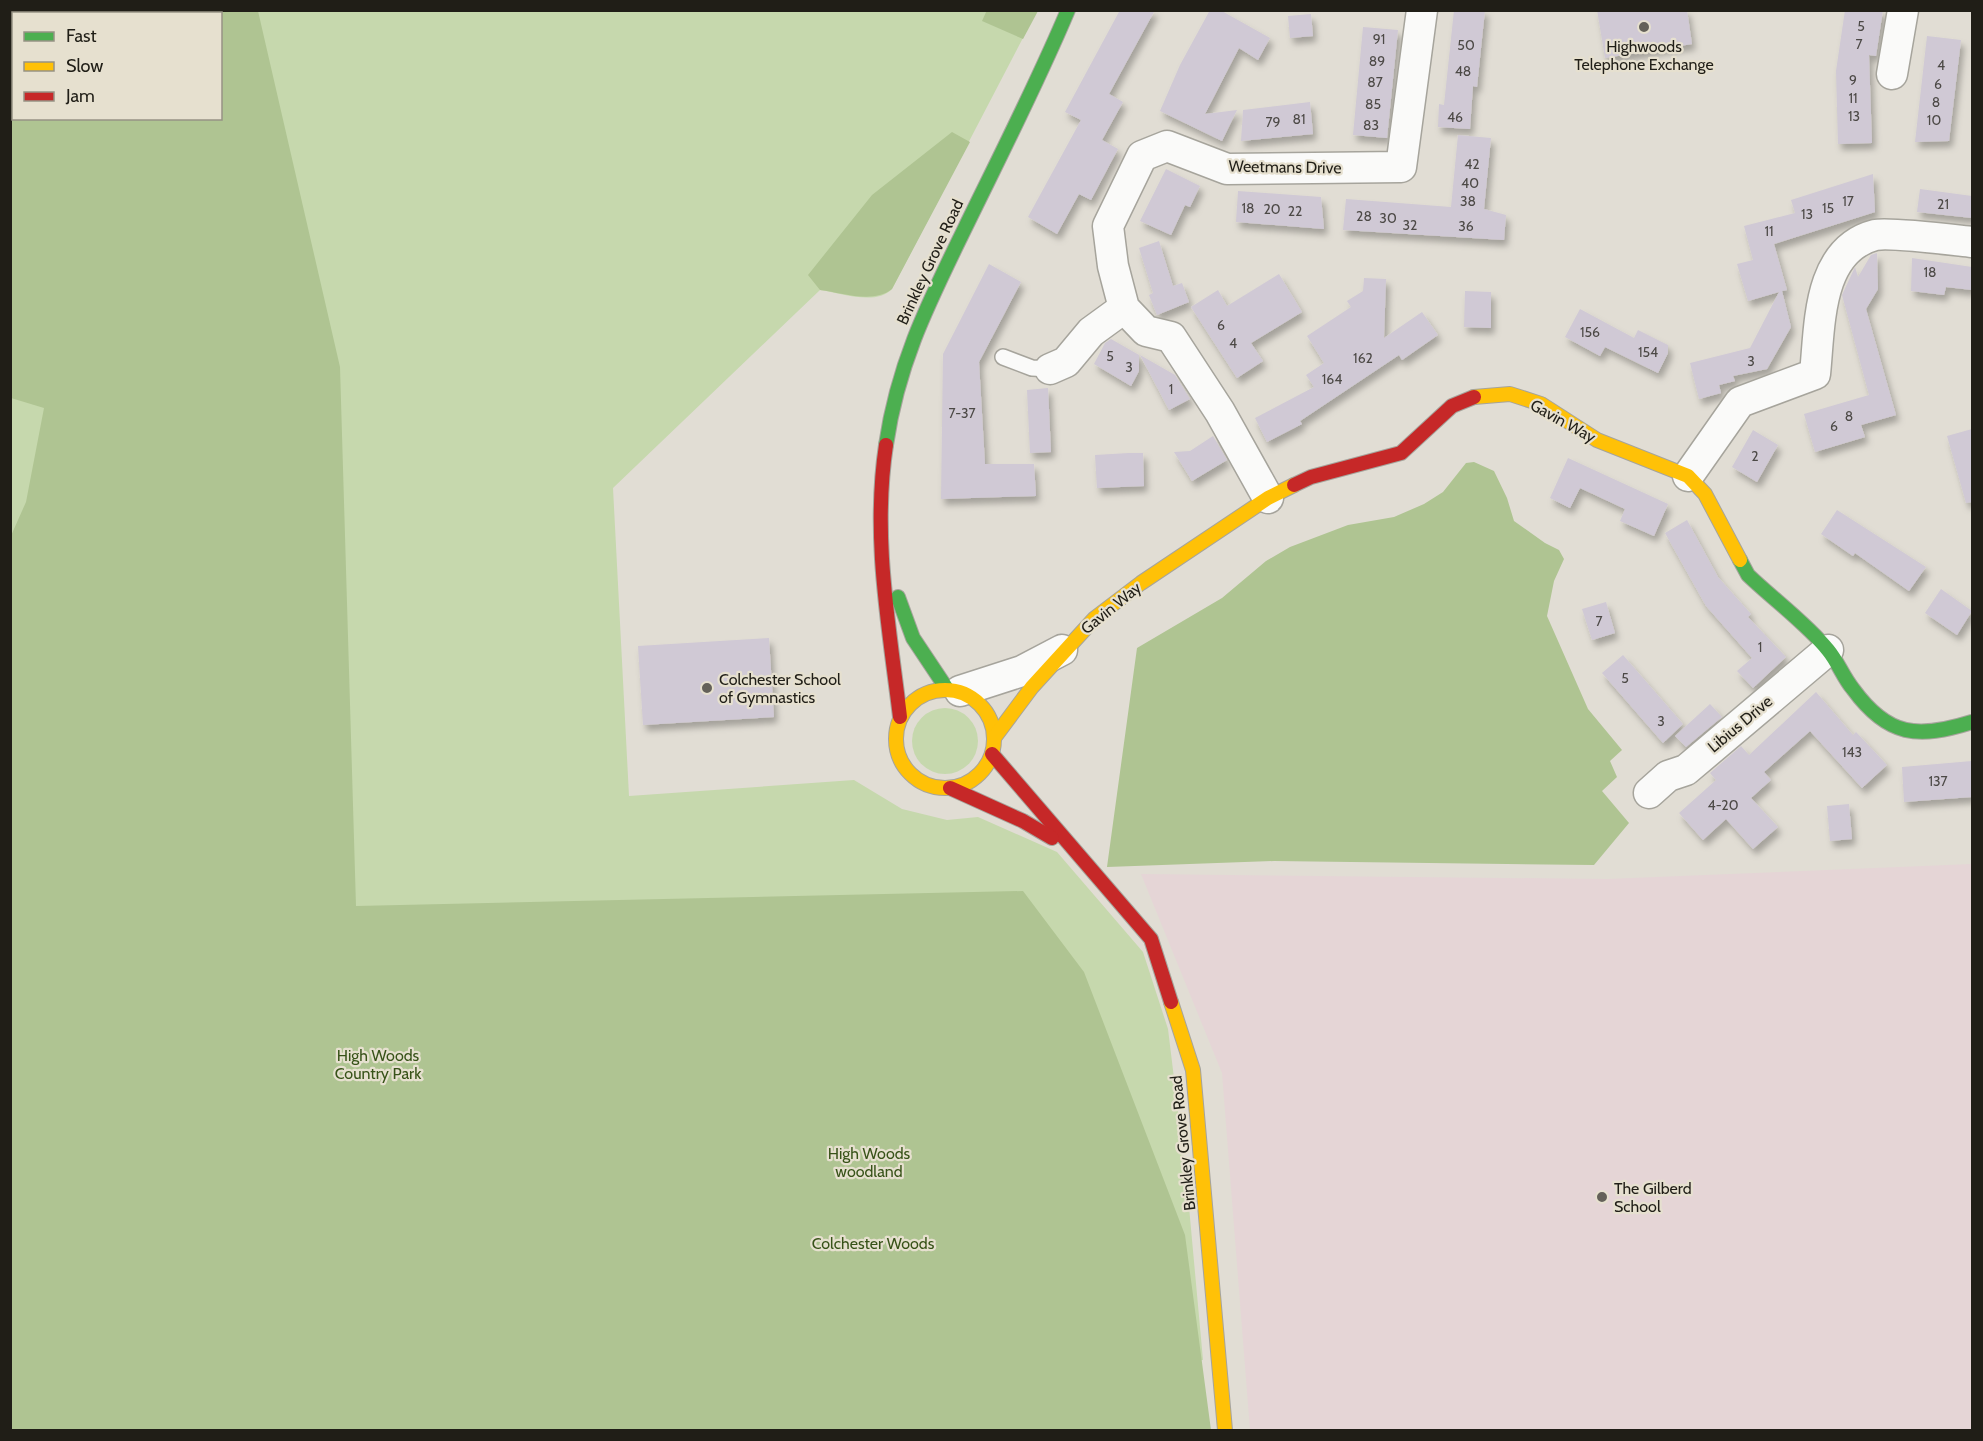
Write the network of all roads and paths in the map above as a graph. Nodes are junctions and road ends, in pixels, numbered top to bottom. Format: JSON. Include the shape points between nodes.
{"nodes":[{"id":1,"x":1068,"y":10,"type":"edge"},
{"id":2,"x":1422,"y":10,"type":"edge"},
{"id":3,"x":1903,"y":10,"type":"edge"},
{"id":4,"x":1892,"y":74,"type":"dead end"},
{"id":5,"x":1972,"y":242,"type":"edge"},
{"id":6,"x":1124,"y":308,"type":"junction"},
{"id":7,"x":1003,"y":357,"type":"dead end"},
{"id":8,"x":1050,"y":369,"type":"joint"},
{"id":9,"x":1688,"y":476,"type":"junction"},
{"id":10,"x":1268,"y":498,"type":"junction"},
{"id":11,"x":879,"y":545,"type":"junction"},
{"id":12,"x":1065,"y":649,"type":"junction"},
{"id":13,"x":1828,"y":650,"type":"junction"},
{"id":14,"x":953,"y":690,"type":"junction"},
{"id":15,"x":900,"y":717,"type":"junction"},
{"id":16,"x":1972,"y":722,"type":"edge"},
{"id":17,"x":994,"y":738,"type":"junction"},
{"id":18,"x":992,"y":754,"type":"junction"},
{"id":19,"x":1656,"y":776,"type":"dead end"},
{"id":20,"x":950,"y":788,"type":"junction"},
{"id":21,"x":1075,"y":851,"type":"junction"},
{"id":22,"x":1226,"y":1431,"type":"edge"}],
"edges":[{"from":1,"to":11,"type":"street","name":"Brinkley Grove Road","via":[[916,327],[892,401],[879,489]]},
{"from":2,"to":6,"type":"street","name":"Weetmans Drive","via":[[1401,167],[1227,169],[1167,146],[1142,156],[1108,226]]},
{"from":3,"to":4,"type":"street"},
{"from":5,"to":9,"type":"street","via":[[1876,235],[1843,253],[1823,293],[1815,374],[1740,402]]},
{"from":6,"to":8,"type":"street","via":[[1091,332],[1066,362]]},
{"from":6,"to":10,"type":"street","name":"Weetmans Drive","via":[[1146,331],[1172,337]]},
{"from":7,"to":8,"type":"lane","via":[[1032,368]]},
{"from":9,"to":10,"type":"street","name":"Gavin Way","via":[[1597,440],[1541,404],[1510,394],[1481,395],[1452,406],[1401,453],[1311,477]]},
{"from":9,"to":13,"type":"street","name":"Gavin Way","via":[[1705,494],[1748,575]]},
{"from":10,"to":12,"type":"street","name":"Gavin Way","via":[[1141,583],[1095,618]]},
{"from":11,"to":14,"type":"street","name":"Brinkley Grove Road","via":[[913,638]]},
{"from":11,"to":15,"type":"street","name":"Brinkley Grove Road"},
{"from":12,"to":14,"type":"street","name":"Gavin Way","via":[[1022,671]]},
{"from":12,"to":17,"type":"street","name":"Gavin Way"},
{"from":13,"to":16,"type":"street","name":"Gavin Way","via":[[1853,690],[1884,723],[1911,733],[1940,732]]},
{"from":13,"to":19,"type":"street","name":"Libius Drive","via":[[1686,770]]},
{"from":14,"to":15,"type":"street","via":[[924,693]]},
{"from":14,"to":17,"type":"street","via":[[982,706],[991,721]]},
{"from":15,"to":20,"type":"street","via":[[896,741],[899,758],[909,772],[933,787]]},
{"from":17,"to":18,"type":"street"},
{"from":18,"to":20,"type":"street","via":[[971,781]]},
{"from":18,"to":21,"type":"street","name":"Brinkley Grove Road"},
{"from":20,"to":21,"type":"street","name":"Brinkley Grove Road","via":[[1023,821]]},
{"from":21,"to":22,"type":"street","name":"Brinkley Grove Road","via":[[1151,939],[1193,1070]]}]}
